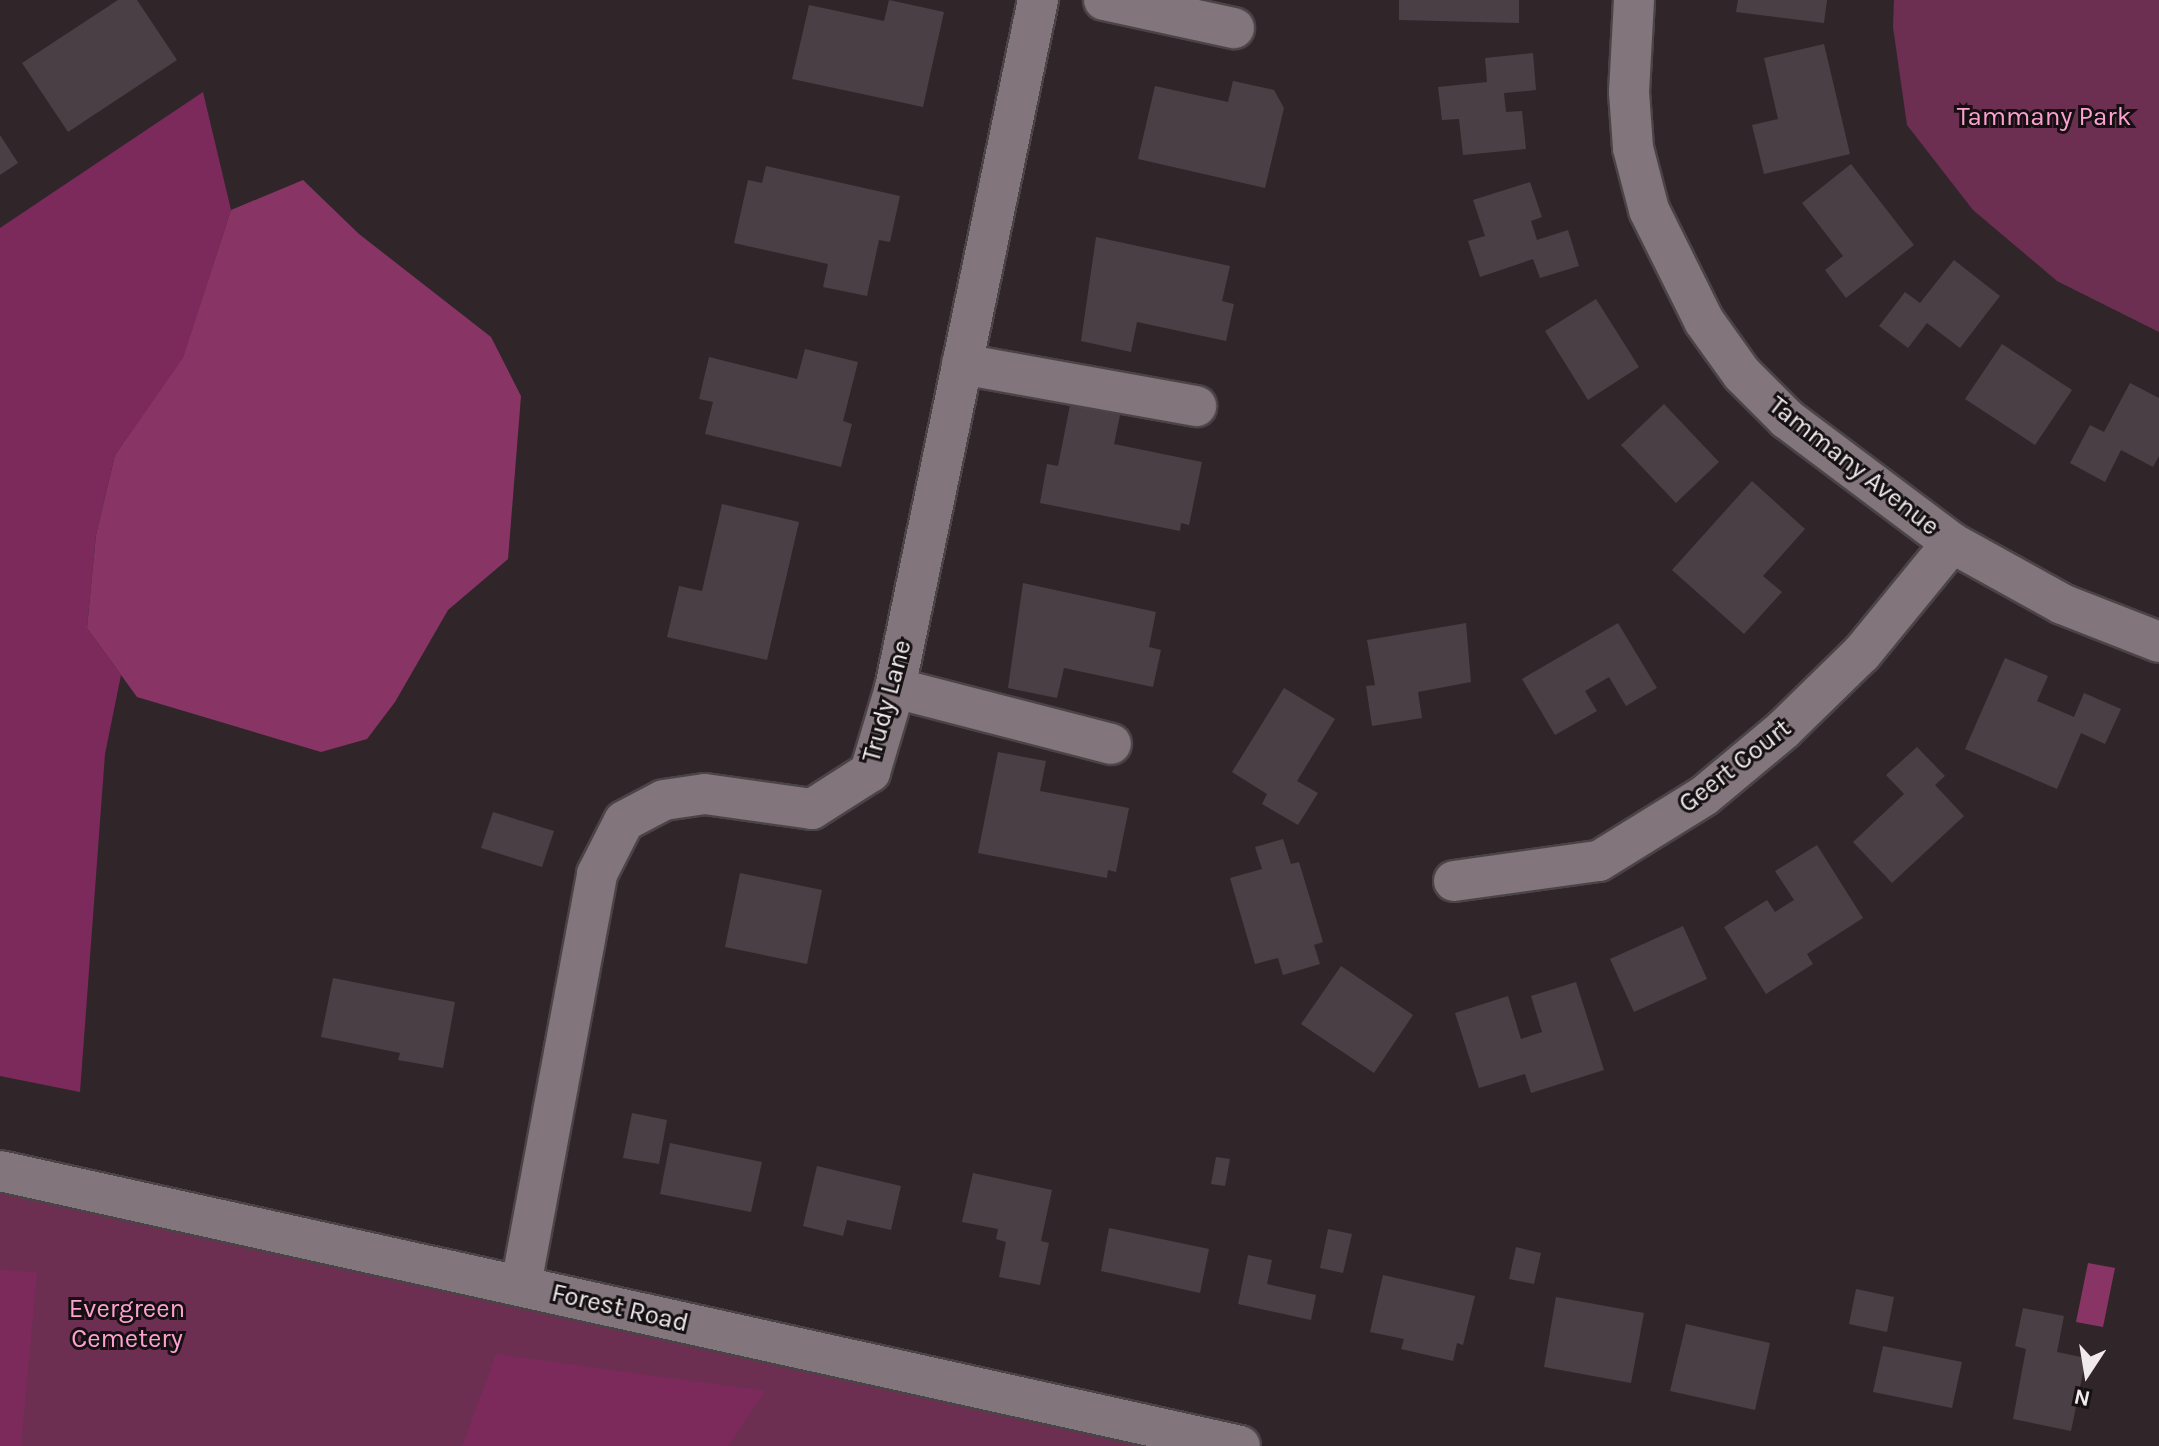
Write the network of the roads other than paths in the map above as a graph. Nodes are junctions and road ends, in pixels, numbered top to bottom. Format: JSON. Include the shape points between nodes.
{"nodes":[{"id":1,"x":1038,"y":0,"type":"edge"},
{"id":2,"x":1104,"y":0,"type":"edge"},
{"id":3,"x":1634,"y":0,"type":"edge"},
{"id":4,"x":1234,"y":28,"type":"dead end"},
{"id":5,"x":962,"y":364,"type":"junction"},
{"id":6,"x":1196,"y":406,"type":"dead end"},
{"id":7,"x":1952,"y":543,"type":"junction"},
{"id":8,"x":2159,"y":642,"type":"edge"},
{"id":9,"x":895,"y":688,"type":"junction"},
{"id":10,"x":1111,"y":744,"type":"dead end"},
{"id":11,"x":1454,"y":881,"type":"dead end"},
{"id":12,"x":0,"y":1171,"type":"edge"},
{"id":13,"x":521,"y":1285,"type":"junction"},
{"id":14,"x":1240,"y":1446,"type":"edge"}],
"edges":[{"from":1,"to":5,"type":"street","name":"Trudy Lane"},
{"from":2,"to":4,"type":"street"},
{"from":3,"to":7,"type":"street","name":"Tammany Avenue","via":[[1629,92],[1633,148],[1649,210],[1704,321],[1742,374],[1787,419]]},
{"from":5,"to":6,"type":"street"},
{"from":5,"to":9,"type":"street","name":"Trudy Lane"},
{"from":7,"to":8,"type":"street","name":"Tammany Avenue","via":[[2062,604]]},
{"from":7,"to":11,"type":"street","name":"Geert Court","via":[[1862,653],[1784,729],[1704,796],[1599,861]]},
{"from":9,"to":10,"type":"street"},
{"from":9,"to":13,"type":"street","name":"Trudy Lane","via":[[870,772],[812,809],[705,794],[664,800],[624,821],[597,874]]},
{"from":12,"to":13,"type":"street","name":"Forest Road"},
{"from":13,"to":14,"type":"street","name":"Forest Road"}]}
